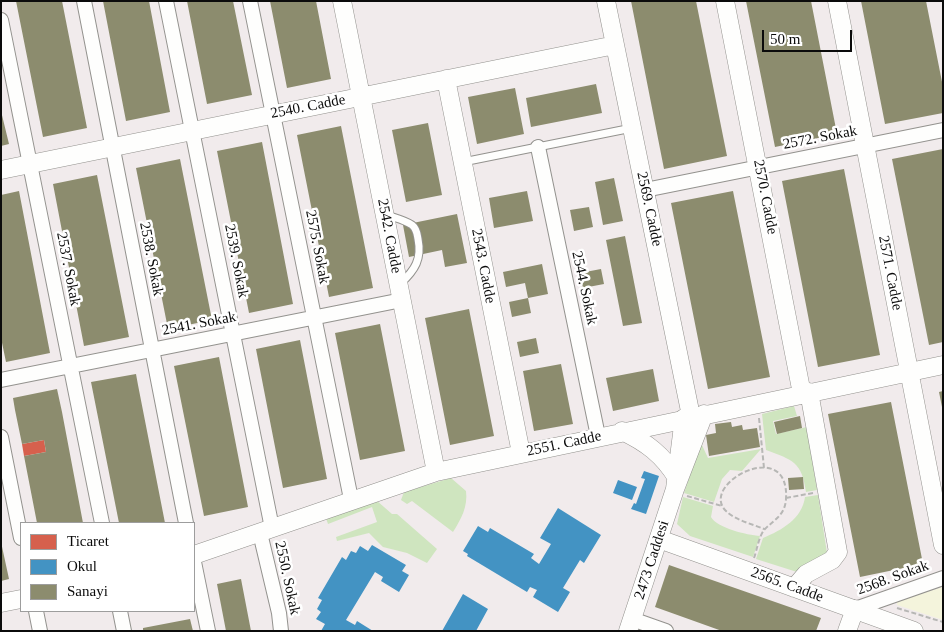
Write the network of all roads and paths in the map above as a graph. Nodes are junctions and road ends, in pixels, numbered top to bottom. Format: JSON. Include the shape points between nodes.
{"nodes":[{"id":1,"x":84,"y":1,"type":"edge"},
{"id":2,"x":166,"y":1,"type":"edge"},
{"id":3,"x":250,"y":1,"type":"edge"},
{"id":4,"x":342,"y":1,"type":"edge"},
{"id":5,"x":606,"y":1,"type":"edge"},
{"id":6,"x":725,"y":1,"type":"edge"},
{"id":7,"x":837,"y":1,"type":"edge"},
{"id":8,"x":1,"y":20,"type":"edge"},
{"id":9,"x":615,"y":45,"type":"junction"},
{"id":10,"x":446,"y":79,"type":"junction"},
{"id":11,"x":361,"y":96,"type":"junction"},
{"id":12,"x":274,"y":114,"type":"junction"},
{"id":13,"x":632,"y":128,"type":"junction"},
{"id":14,"x":193,"y":130,"type":"junction"},
{"id":15,"x":943,"y":130,"type":"edge"},
{"id":16,"x":866,"y":146,"type":"junction"},
{"id":17,"x":112,"y":147,"type":"junction"},
{"id":18,"x":538,"y":147,"type":"junction"},
{"id":19,"x":462,"y":162,"type":"junction"},
{"id":20,"x":30,"y":164,"type":"junction"},
{"id":21,"x":759,"y":167,"type":"junction"},
{"id":22,"x":1,"y":170,"type":"edge"},
{"id":23,"x":645,"y":190,"type":"junction"},
{"id":24,"x":385,"y":214,"type":"junction"},
{"id":25,"x":401,"y":293,"type":"junction"},
{"id":26,"x":315,"y":318,"type":"junction"},
{"id":27,"x":234,"y":334,"type":"junction"},
{"id":28,"x":152,"y":350,"type":"junction"},
{"id":29,"x":943,"y":365,"type":"edge"},
{"id":30,"x":71,"y":366,"type":"junction"},
{"id":31,"x":909,"y":372,"type":"junction"},
{"id":32,"x":1,"y":380,"type":"edge"},
{"id":33,"x":806,"y":393,"type":"junction"},
{"id":34,"x":758,"y":403,"type":"junction"},
{"id":35,"x":693,"y":416,"type":"junction"},
{"id":36,"x":622,"y":431,"type":"junction"},
{"id":37,"x":598,"y":436,"type":"junction"},
{"id":38,"x":1,"y":437,"type":"edge"},
{"id":39,"x":521,"y":453,"type":"junction"},
{"id":40,"x":764,"y":468,"type":"junction"},
{"id":41,"x":436,"y":472,"type":"junction"},
{"id":42,"x":678,"y":487,"type":"junction"},
{"id":43,"x":819,"y":492,"type":"dead end"},
{"id":44,"x":786,"y":498,"type":"junction"},
{"id":45,"x":352,"y":499,"type":"junction"},
{"id":46,"x":722,"y":506,"type":"junction"},
{"id":47,"x":102,"y":522,"type":"edge"},
{"id":48,"x":186,"y":522,"type":"edge"},
{"id":49,"x":266,"y":530,"type":"junction"},
{"id":50,"x":764,"y":530,"type":"junction"},
{"id":51,"x":20,"y":533,"type":"edge"},
{"id":52,"x":659,"y":539,"type":"junction"},
{"id":53,"x":943,"y":545,"type":"edge"},
{"id":54,"x":195,"y":555,"type":"edge"},
{"id":55,"x":754,"y":560,"type":"dead end"},
{"id":56,"x":195,"y":567,"type":"edge"},
{"id":57,"x":943,"y":578,"type":"edge"},
{"id":58,"x":794,"y":588,"type":"junction"},
{"id":59,"x":20,"y":599,"type":"edge"},
{"id":60,"x":1,"y":604,"type":"edge"},
{"id":61,"x":894,"y":606,"type":"dead end"},
{"id":62,"x":854,"y":609,"type":"junction"},
{"id":63,"x":36,"y":612,"type":"edge"},
{"id":64,"x":120,"y":612,"type":"edge"},
{"id":65,"x":943,"y":622,"type":"edge"},
{"id":66,"x":630,"y":625,"type":"edge"},
{"id":67,"x":40,"y":631,"type":"edge"},
{"id":68,"x":124,"y":631,"type":"edge"},
{"id":69,"x":208,"y":631,"type":"edge"},
{"id":70,"x":281,"y":631,"type":"edge"},
{"id":71,"x":666,"y":631,"type":"edge"},
{"id":72,"x":847,"y":631,"type":"edge"},
{"id":73,"x":914,"y":631,"type":"edge"}],
"edges":[{"from":1,"to":17,"type":"street","name":"2538. Sokak"},
{"from":2,"to":14,"type":"street","name":"2539. Sokak"},
{"from":3,"to":12,"type":"street","name":"2575. Sokak"},
{"from":4,"to":11,"type":"street","name":"2542. Cadde"},
{"from":5,"to":9,"type":"street","name":"2569. Cadde"},
{"from":6,"to":21,"type":"street","name":"2570. Cadde"},
{"from":7,"to":16,"type":"street","name":"2571. Cadde"},
{"from":8,"to":20,"type":"street","name":"2537. Sokak"},
{"from":9,"to":10,"type":"street","name":"2540. Cadde"},
{"from":9,"to":13,"type":"street","name":"2569. Cadde"},
{"from":10,"to":11,"type":"street","name":"2540. Cadde"},
{"from":10,"to":19,"type":"street","name":"2543. Cadde"},
{"from":11,"to":12,"type":"street","name":"2540. Cadde"},
{"from":11,"to":24,"type":"street","name":"2542. Cadde"},
{"from":12,"to":14,"type":"street","name":"2540. Cadde"},
{"from":12,"to":26,"type":"street","name":"2575. Sokak"},
{"from":13,"to":18,"type":"lane"},
{"from":13,"to":23,"type":"street","name":"2569. Cadde"},
{"from":14,"to":17,"type":"street","name":"2540. Cadde"},
{"from":14,"to":27,"type":"street","name":"2539. Sokak"},
{"from":15,"to":16,"type":"street","name":"2572. Sokak"},
{"from":16,"to":21,"type":"street","name":"2572. Sokak"},
{"from":16,"to":31,"type":"street","name":"2571. Cadde"},
{"from":17,"to":20,"type":"street","name":"2540. Cadde"},
{"from":17,"to":28,"type":"street","name":"2538. Sokak"},
{"from":18,"to":19,"type":"lane"},
{"from":18,"to":37,"type":"street","name":"2544. Sokak"},
{"from":19,"to":39,"type":"street","name":"2543. Cadde"},
{"from":20,"to":22,"type":"street","name":"2540. Cadde"},
{"from":20,"to":30,"type":"street","name":"2537. Sokak"},
{"from":21,"to":23,"type":"street","name":"2572. Sokak"},
{"from":21,"to":33,"type":"street","name":"2570. Cadde"},
{"from":23,"to":35,"type":"street","name":"2569. Cadde"},
{"from":24,"to":25,"type":"street","name":"2542. Cadde"},
{"from":24,"to":25,"type":"lane","via":[[407,222],[417,230],[421,252]]},
{"from":25,"to":26,"type":"street","name":"2541. Sokak"},
{"from":25,"to":41,"type":"street","name":"2542. Cadde"},
{"from":26,"to":27,"type":"street","name":"2541. Sokak"},
{"from":26,"to":45,"type":"street","name":"2575. Sokak"},
{"from":27,"to":28,"type":"street","name":"2541. Sokak"},
{"from":27,"to":49,"type":"street","name":"2539. Sokak"},
{"from":28,"to":30,"type":"street","name":"2541. Sokak"},
{"from":28,"to":48,"type":"street","name":"2538. Sokak"},
{"from":29,"to":31,"type":"street","name":"2551. Cadde"},
{"from":30,"to":32,"type":"street","name":"2541. Sokak"},
{"from":30,"to":47,"type":"street","name":"2537. Sokak"},
{"from":31,"to":33,"type":"street","name":"2551. Cadde"},
{"from":31,"to":53,"type":"street","name":"2571. Cadde"},
{"from":33,"to":34,"type":"street","name":"2551. Cadde"},
{"from":33,"to":58,"type":"street","name":"2570. Cadde","via":[[838,552],[832,560],[806,574]]},
{"from":34,"to":35,"type":"street","name":"2551. Cadde"},
{"from":34,"to":40,"type":"path"},
{"from":35,"to":36,"type":"street","name":"2551. Cadde"},
{"from":35,"to":42,"type":"street","name":"2569. Cadde"},
{"from":36,"to":37,"type":"street","name":"2551. Cadde"},
{"from":36,"to":42,"type":"street","via":[[663,457]]},
{"from":37,"to":39,"type":"street","name":"2551. Cadde"},
{"from":38,"to":51,"type":"street"},
{"from":39,"to":41,"type":"street","name":"2551. Cadde"},
{"from":40,"to":44,"type":"path","via":[[781,476]]},
{"from":40,"to":46,"type":"path","via":[[755,467],[731,478],[723,492]]},
{"from":41,"to":45,"type":"street","name":"2551. Cadde"},
{"from":42,"to":46,"type":"path"},
{"from":42,"to":52,"type":"street","name":"2473 Caddesi"},
{"from":43,"to":44,"type":"path"},
{"from":44,"to":50,"type":"path","via":[[777,520]]},
{"from":45,"to":49,"type":"street","name":"2551. Cadde"},
{"from":46,"to":50,"type":"path","via":[[734,516]]},
{"from":49,"to":54,"type":"street","name":"2551. Cadde"},
{"from":49,"to":70,"type":"street","name":"2550. Sokak"},
{"from":50,"to":55,"type":"path"},
{"from":52,"to":58,"type":"street","name":"2565. Cadde"},
{"from":52,"to":66,"type":"street","name":"2473 Caddesi"},
{"from":56,"to":69,"type":"street"},
{"from":57,"to":62,"type":"street","name":"2568. Sokak"},
{"from":58,"to":62,"type":"street","name":"2565. Cadde"},
{"from":59,"to":60,"type":"street"},
{"from":61,"to":65,"type":"path"},
{"from":62,"to":72,"type":"street"},
{"from":62,"to":73,"type":"street","name":"2565. Cadde"},
{"from":63,"to":67,"type":"street"},
{"from":64,"to":68,"type":"street"},
{"from":66,"to":71,"type":"street"}]}
